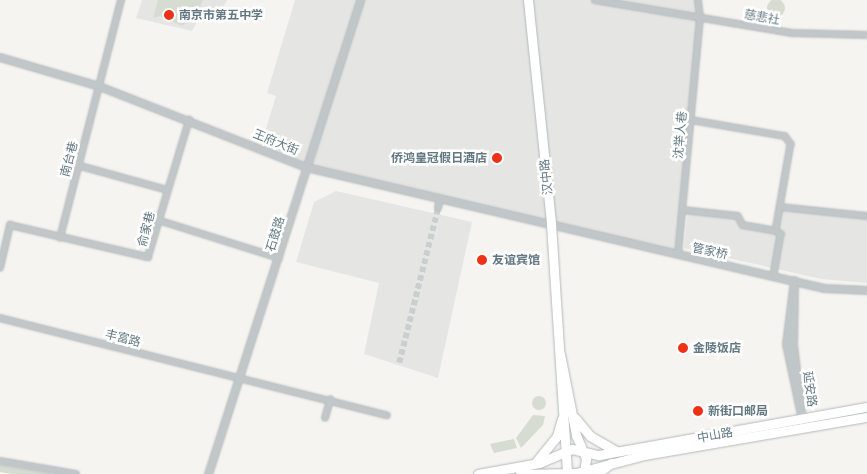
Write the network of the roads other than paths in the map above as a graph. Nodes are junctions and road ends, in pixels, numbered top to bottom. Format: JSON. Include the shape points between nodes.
{"nodes":[{"id":1,"x":120,"y":0,"type":"edge"},
{"id":2,"x":360,"y":0,"type":"edge"},
{"id":3,"x":528,"y":0,"type":"edge"},
{"id":4,"x":595,"y":0,"type":"edge"},
{"id":5,"x":698,"y":0,"type":"edge"},
{"id":6,"x":700,"y":17,"type":"junction"},
{"id":7,"x":867,"y":35,"type":"edge"},
{"id":8,"x":0,"y":57,"type":"edge"},
{"id":9,"x":99,"y":86,"type":"junction"},
{"id":10,"x":189,"y":120,"type":"junction"},
{"id":11,"x":691,"y":120,"type":"junction"},
{"id":12,"x":77,"y":165,"type":"junction"},
{"id":13,"x":306,"y":167,"type":"junction"},
{"id":14,"x":167,"y":190,"type":"junction"},
{"id":15,"x":440,"y":199,"type":"junction"},
{"id":16,"x":780,"y":207,"type":"junction"},
{"id":17,"x":438,"y":208,"type":"tunnel mouth"},
{"id":18,"x":683,"y":210,"type":"junction"},
{"id":19,"x":867,"y":216,"type":"edge"},
{"id":20,"x":158,"y":220,"type":"junction"},
{"id":21,"x":551,"y":224,"type":"junction"},
{"id":22,"x":776,"y":231,"type":"junction"},
{"id":23,"x":60,"y":238,"type":"junction"},
{"id":24,"x":678,"y":255,"type":"junction"},
{"id":25,"x":279,"y":258,"type":"junction"},
{"id":26,"x":0,"y":268,"type":"edge"},
{"id":27,"x":774,"y":275,"type":"junction"},
{"id":28,"x":794,"y":280,"type":"junction"},
{"id":29,"x":867,"y":290,"type":"edge"},
{"id":30,"x":0,"y":318,"type":"edge"},
{"id":31,"x":242,"y":377,"type":"junction"},
{"id":32,"x":330,"y":400,"type":"junction"},
{"id":33,"x":867,"y":407,"type":"edge"},
{"id":34,"x":568,"y":410,"type":"junction"},
{"id":35,"x":387,"y":415,"type":"dead end"},
{"id":36,"x":867,"y":417,"type":"edge"},
{"id":37,"x":325,"y":418,"type":"dead end"},
{"id":38,"x":802,"y":419,"type":"junction"},
{"id":39,"x":582,"y":449,"type":"junction"},
{"id":40,"x":565,"y":453,"type":"junction"},
{"id":41,"x":619,"y":456,"type":"junction"},
{"id":42,"x":0,"y":461,"type":"edge"},
{"id":43,"x":531,"y":471,"type":"edge"},
{"id":44,"x":575,"y":473,"type":"edge"},
{"id":45,"x":76,"y":474,"type":"edge"},
{"id":46,"x":208,"y":474,"type":"edge"},
{"id":47,"x":478,"y":474,"type":"edge"},
{"id":48,"x":520,"y":474,"type":"edge"},
{"id":49,"x":597,"y":474,"type":"edge"}],
"edges":[{"from":1,"to":9,"type":"street","name":"南台巷"},
{"from":2,"to":13,"type":"street","name":"石鼓路"},
{"from":3,"to":21,"type":"main road","name":"汉中路"},
{"from":4,"to":6,"type":"street","name":"慈悲社"},
{"from":5,"to":6,"type":"street","name":"沈举人巷"},
{"from":6,"to":7,"type":"street","name":"慈悲社","via":[[793,33]]},
{"from":6,"to":11,"type":"street","name":"沈举人巷"},
{"from":8,"to":9,"type":"street","name":"王府大街"},
{"from":9,"to":10,"type":"street","name":"王府大街"},
{"from":9,"to":12,"type":"street","name":"南台巷"},
{"from":10,"to":13,"type":"street","name":"王府大街"},
{"from":10,"to":14,"type":"street","name":"俞家巷"},
{"from":11,"to":16,"type":"street","via":[[785,136],[791,144]]},
{"from":11,"to":18,"type":"street","name":"沈举人巷"},
{"from":12,"to":14,"type":"street"},
{"from":12,"to":23,"type":"street","name":"南台巷"},
{"from":13,"to":15,"type":"street","name":"王府大街"},
{"from":13,"to":25,"type":"street","name":"石鼓路"},
{"from":14,"to":20,"type":"street","name":"俞家巷"},
{"from":15,"to":17,"type":"street"},
{"from":15,"to":21,"type":"street","name":"王府大街"},
{"from":16,"to":19,"type":"street"},
{"from":16,"to":22,"type":"street"},
{"from":18,"to":22,"type":"street","via":[[738,216],[743,225]]},
{"from":18,"to":24,"type":"street","name":"沈举人巷"},
{"from":20,"to":23,"type":"street","name":"俞家巷","via":[[148,257]]},
{"from":20,"to":25,"type":"street"},
{"from":21,"to":24,"type":"street","name":"管家桥"},
{"from":21,"to":34,"type":"main road","name":"汉中路","via":[[560,354]]},
{"from":22,"to":27,"type":"street","via":[[781,234]]},
{"from":23,"to":26,"type":"street","via":[[10,225]]},
{"from":24,"to":27,"type":"street","name":"管家桥"},
{"from":25,"to":31,"type":"street","name":"石鼓路"},
{"from":27,"to":28,"type":"street","name":"管家桥"},
{"from":28,"to":29,"type":"street","name":"管家桥"},
{"from":28,"to":38,"type":"street","name":"延安路","via":[[797,295],[793,345]]},
{"from":30,"to":31,"type":"street","name":"丰富路"},
{"from":31,"to":32,"type":"street","name":"丰富路"},
{"from":31,"to":46,"type":"street","name":"石鼓路"},
{"from":32,"to":35,"type":"street","name":"丰富路"},
{"from":32,"to":37,"type":"street"},
{"from":33,"to":38,"type":"main road","name":"中山路"},
{"from":34,"to":39,"type":"main road","name":"汉中路"},
{"from":34,"to":40,"type":"main road","name":"汉中路"},
{"from":34,"to":41,"type":"main road","via":[[584,432]]},
{"from":34,"to":43,"type":"main road","via":[[557,436]]},
{"from":36,"to":41,"type":"main road","name":"中山路"},
{"from":38,"to":41,"type":"main road","name":"中山路"},
{"from":39,"to":40,"type":"main road","name":"中山路"},
{"from":39,"to":41,"type":"main road","name":"中山路","via":[[599,455]]},
{"from":39,"to":44,"type":"main road","name":"汉中路","via":[[586,459]]},
{"from":40,"to":43,"type":"main road","name":"中山路"},
{"from":40,"to":44,"type":"main road","name":"汉中路"},
{"from":41,"to":44,"type":"main road","name":"中山路"},
{"from":41,"to":49,"type":"main road"},
{"from":42,"to":45,"type":"street"},
{"from":43,"to":44,"type":"main road","name":"中山路"},
{"from":43,"to":47,"type":"main road"},
{"from":43,"to":48,"type":"main road"}]}
